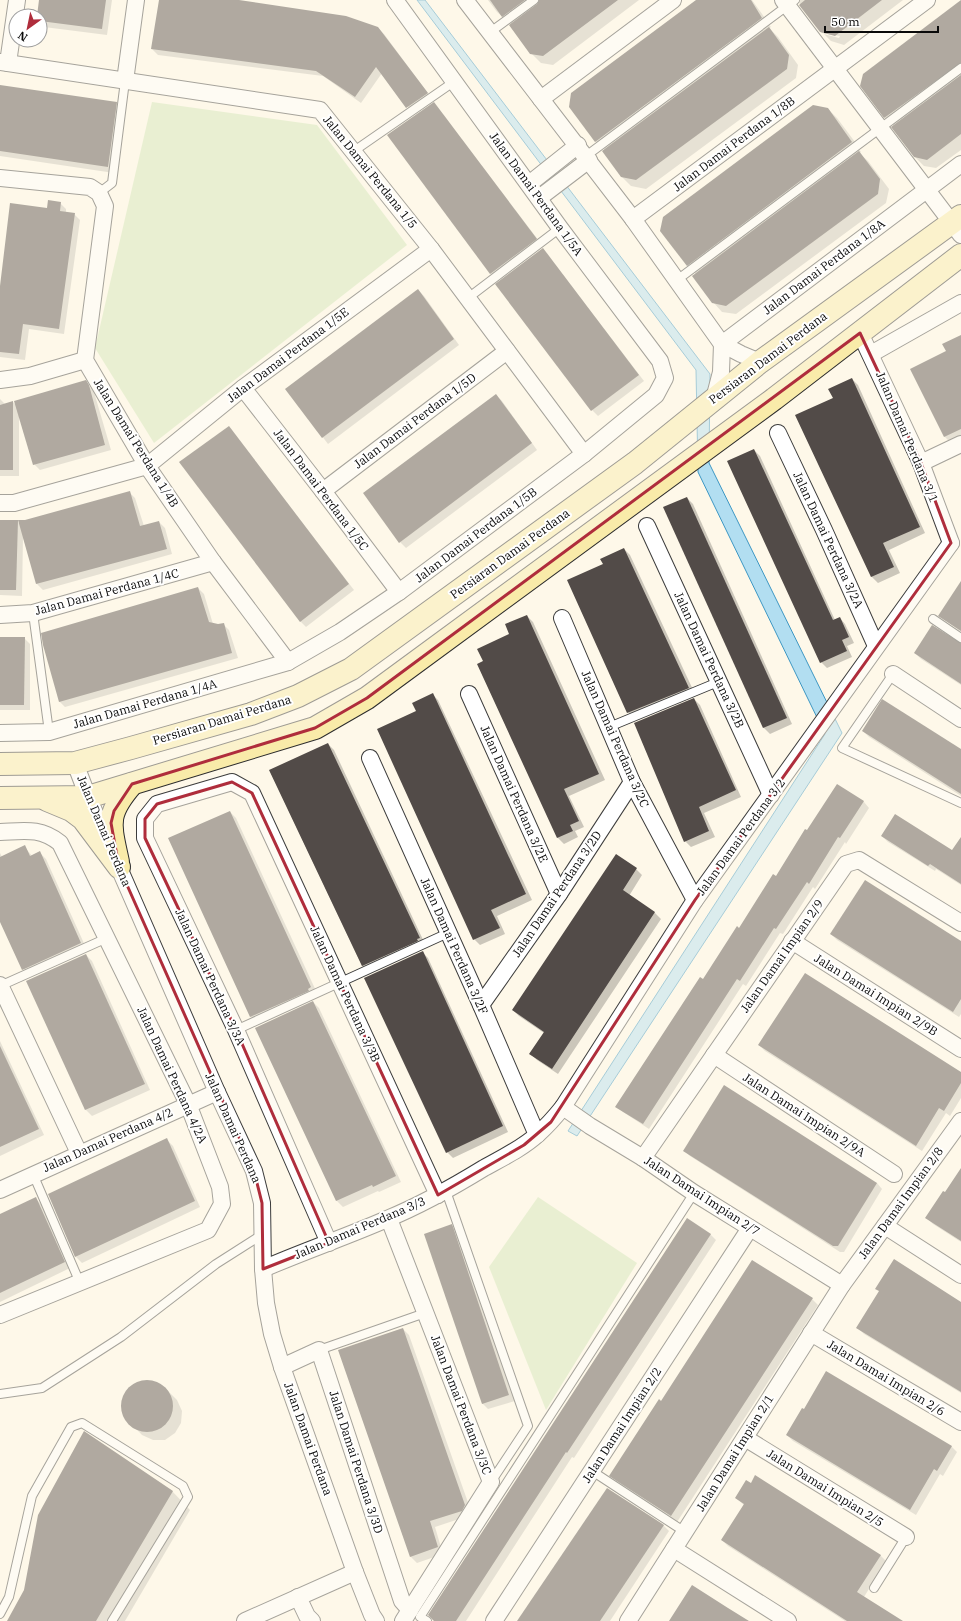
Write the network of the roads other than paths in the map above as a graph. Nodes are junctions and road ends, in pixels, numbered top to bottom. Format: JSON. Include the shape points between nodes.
{"nodes":[{"id":1,"x":17,"y":0,"type":"edge"},
{"id":2,"x":136,"y":0,"type":"edge"},
{"id":3,"x":394,"y":0,"type":"edge"},
{"id":4,"x":465,"y":0,"type":"edge"},
{"id":5,"x":534,"y":0,"type":"edge"},
{"id":6,"x":673,"y":0,"type":"edge"},
{"id":7,"x":927,"y":0,"type":"edge"},
{"id":8,"x":789,"y":2,"type":"edge"},
{"id":9,"x":489,"y":34,"type":"junction"},
{"id":10,"x":4,"y":62,"type":"edge"},
{"id":11,"x":835,"y":68,"type":"junction"},
{"id":12,"x":961,"y":68,"type":"edge"},
{"id":13,"x":125,"y":81,"type":"junction"},
{"id":14,"x":455,"y":81,"type":"junction"},
{"id":15,"x":541,"y":99,"type":"junction"},
{"id":16,"x":880,"y":128,"type":"junction"},
{"id":17,"x":354,"y":150,"type":"junction"},
{"id":18,"x":584,"y":154,"type":"junction"},
{"id":19,"x":961,"y":164,"type":"edge"},
{"id":20,"x":0,"y":178,"type":"edge"},
{"id":21,"x":533,"y":181,"type":"junction"},
{"id":22,"x":927,"y":191,"type":"junction"},
{"id":23,"x":99,"y":193,"type":"junction"},
{"id":24,"x":543,"y":195,"type":"junction"},
{"id":25,"x":633,"y":219,"type":"junction"},
{"id":26,"x":958,"y":225,"type":"edge"},
{"id":27,"x":560,"y":228,"type":"junction"},
{"id":28,"x":431,"y":249,"type":"junction"},
{"id":29,"x":961,"y":255,"type":"edge"},
{"id":30,"x":677,"y":280,"type":"junction"},
{"id":31,"x":468,"y":298,"type":"junction"},
{"id":32,"x":961,"y":303,"type":"edge"},
{"id":33,"x":860,"y":333,"type":"junction"},
{"id":34,"x":722,"y":344,"type":"junction"},
{"id":35,"x":507,"y":351,"type":"junction"},
{"id":36,"x":871,"y":354,"type":"junction"},
{"id":37,"x":85,"y":360,"type":"junction"},
{"id":38,"x":760,"y":362,"type":"junction"},
{"id":39,"x":0,"y":380,"type":"edge"},
{"id":40,"x":243,"y":388,"type":"junction"},
{"id":41,"x":656,"y":396,"type":"joint"},
{"id":42,"x":714,"y":399,"type":"junction"},
{"id":43,"x":778,"y":433,"type":"dead end"},
{"id":44,"x":961,"y":444,"type":"edge"},
{"id":45,"x":584,"y":454,"type":"junction"},
{"id":46,"x":921,"y":463,"type":"junction"},
{"id":47,"x":147,"y":466,"type":"junction"},
{"id":48,"x":323,"y":491,"type":"junction"},
{"id":49,"x":0,"y":503,"type":"edge"},
{"id":50,"x":647,"y":526,"type":"dead end"},
{"id":51,"x":956,"y":547,"type":"edge"},
{"id":52,"x":213,"y":562,"type":"junction"},
{"id":53,"x":399,"y":592,"type":"junction"},
{"id":54,"x":33,"y":613,"type":"junction"},
{"id":55,"x":0,"y":615,"type":"edge"},
{"id":56,"x":562,"y":618,"type":"dead end"},
{"id":57,"x":933,"y":619,"type":"dead end"},
{"id":58,"x":961,"y":638,"type":"edge"},
{"id":59,"x":876,"y":646,"type":"junction"},
{"id":60,"x":288,"y":662,"type":"junction"},
{"id":61,"x":893,"y":674,"type":"joint"},
{"id":62,"x":718,"y":682,"type":"junction"},
{"id":63,"x":469,"y":694,"type":"dead end"},
{"id":64,"x":961,"y":719,"type":"edge"},
{"id":65,"x":608,"y":727,"type":"junction"},
{"id":66,"x":48,"y":732,"type":"junction"},
{"id":67,"x":0,"y":733,"type":"edge"},
{"id":68,"x":370,"y":758,"type":"dead end"},
{"id":69,"x":75,"y":762,"type":"junction"},
{"id":70,"x":0,"y":764,"type":"edge"},
{"id":71,"x":632,"y":782,"type":"junction"},
{"id":72,"x":132,"y":784,"type":"junction"},
{"id":73,"x":252,"y":792,"type":"joint"},
{"id":74,"x":771,"y":795,"type":"junction"},
{"id":75,"x":88,"y":797,"type":"junction"},
{"id":76,"x":0,"y":798,"type":"edge"},
{"id":77,"x":39,"y":798,"type":"junction"},
{"id":78,"x":961,"y":803,"type":"edge"},
{"id":79,"x":0,"y":832,"type":"edge"},
{"id":80,"x":119,"y":867,"type":"junction"},
{"id":81,"x":560,"y":894,"type":"junction"},
{"id":82,"x":695,"y":900,"type":"junction"},
{"id":83,"x":961,"y":924,"type":"edge"},
{"id":84,"x":448,"y":933,"type":"junction"},
{"id":85,"x":107,"y":938,"type":"junction"},
{"id":86,"x":792,"y":942,"type":"junction"},
{"id":87,"x":339,"y":983,"type":"junction"},
{"id":88,"x":0,"y":985,"type":"edge"},
{"id":89,"x":481,"y":1005,"type":"junction"},
{"id":90,"x":236,"y":1030,"type":"junction"},
{"id":91,"x":961,"y":1049,"type":"edge"},
{"id":92,"x":714,"y":1055,"type":"junction"},
{"id":93,"x":217,"y":1092,"type":"junction"},
{"id":94,"x":188,"y":1104,"type":"junction"},
{"id":95,"x":568,"y":1111,"type":"junction"},
{"id":96,"x":960,"y":1126,"type":"edge"},
{"id":97,"x":538,"y":1135,"type":"junction"},
{"id":98,"x":79,"y":1153,"type":"junction"},
{"id":99,"x":642,"y":1158,"type":"junction"},
{"id":100,"x":33,"y":1174,"type":"junction"},
{"id":101,"x":894,"y":1174,"type":"dead end"},
{"id":102,"x":0,"y":1190,"type":"edge"},
{"id":103,"x":442,"y":1193,"type":"junction"},
{"id":104,"x":694,"y":1193,"type":"junction"},
{"id":105,"x":389,"y":1219,"type":"junction"},
{"id":106,"x":884,"y":1226,"type":"junction"},
{"id":107,"x":750,"y":1228,"type":"junction"},
{"id":108,"x":263,"y":1234,"type":"junction"},
{"id":109,"x":329,"y":1243,"type":"junction"},
{"id":110,"x":263,"y":1269,"type":"junction"},
{"id":111,"x":961,"y":1275,"type":"edge"},
{"id":112,"x":80,"y":1283,"type":"junction"},
{"id":113,"x":842,"y":1285,"type":"junction"},
{"id":114,"x":425,"y":1313,"type":"junction"},
{"id":115,"x":0,"y":1315,"type":"edge"},
{"id":116,"x":811,"y":1333,"type":"junction"},
{"id":117,"x":319,"y":1350,"type":"junction"},
{"id":118,"x":282,"y":1367,"type":"junction"},
{"id":119,"x":0,"y":1394,"type":"edge"},
{"id":120,"x":961,"y":1422,"type":"edge"},
{"id":121,"x":744,"y":1438,"type":"junction"},
{"id":122,"x":592,"y":1471,"type":"junction"},
{"id":123,"x":491,"y":1482,"type":"junction"},
{"id":124,"x":685,"y":1532,"type":"junction"},
{"id":125,"x":906,"y":1537,"type":"joint"},
{"id":126,"x":674,"y":1549,"type":"junction"},
{"id":127,"x":355,"y":1572,"type":"junction"},
{"id":128,"x":874,"y":1588,"type":"dead end"},
{"id":129,"x":298,"y":1597,"type":"junction"},
{"id":130,"x":0,"y":1614,"type":"edge"},
{"id":131,"x":407,"y":1616,"type":"edge"},
{"id":132,"x":115,"y":1620,"type":"edge"},
{"id":133,"x":245,"y":1621,"type":"edge"},
{"id":134,"x":312,"y":1621,"type":"edge"},
{"id":135,"x":376,"y":1621,"type":"edge"},
{"id":136,"x":427,"y":1621,"type":"edge"},
{"id":137,"x":494,"y":1621,"type":"edge"},
{"id":138,"x":628,"y":1621,"type":"edge"},
{"id":139,"x":788,"y":1621,"type":"edge"}],
"edges":[{"from":1,"to":10,"type":"street"},
{"from":2,"to":13,"type":"street"},
{"from":3,"to":14,"type":"street","name":"Jalan Damai Perdana 1/5A"},
{"from":4,"to":9,"type":"street"},
{"from":5,"to":9,"type":"lane"},
{"from":6,"to":15,"type":"street"},
{"from":7,"to":11,"type":"street","name":"Jalan Damai Perdana 1/8B"},
{"from":8,"to":11,"type":"street"},
{"from":8,"to":18,"type":"lane"},
{"from":9,"to":15,"type":"street"},
{"from":10,"to":13,"type":"street","name":"Jalan Damai Perdana 1/5"},
{"from":11,"to":16,"type":"street"},
{"from":11,"to":25,"type":"street","name":"Jalan Damai Perdana 1/8B"},
{"from":12,"to":16,"type":"lane"},
{"from":13,"to":17,"type":"street","name":"Jalan Damai Perdana 1/5","via":[[320,110]]},
{"from":13,"to":23,"type":"lane","via":[[112,183]]},
{"from":14,"to":17,"type":"lane"},
{"from":14,"to":21,"type":"street","name":"Jalan Damai Perdana 1/5A"},
{"from":15,"to":18,"type":"street"},
{"from":16,"to":22,"type":"street"},
{"from":16,"to":30,"type":"lane"},
{"from":17,"to":28,"type":"street","name":"Jalan Damai Perdana 1/5"},
{"from":18,"to":21,"type":"street","via":[[553,165]]},
{"from":18,"to":24,"type":"street","via":[[564,179]]},
{"from":18,"to":25,"type":"street"},
{"from":19,"to":22,"type":"street","name":"Jalan Damai Perdana 1/8A"},
{"from":20,"to":23,"type":"street","via":[[90,187]]},
{"from":21,"to":24,"type":"street","name":"Jalan Damai Perdana 1/5A"},
{"from":22,"to":26,"type":"street"},
{"from":22,"to":34,"type":"street","name":"Jalan Damai Perdana 1/8A"},
{"from":23,"to":37,"type":"street","via":[[105,206]]},
{"from":24,"to":27,"type":"street","name":"Jalan Damai Perdana 1/5A"},
{"from":25,"to":30,"type":"street"},
{"from":26,"to":38,"type":"main road","name":"Persiaran Damai Perdana"},
{"from":27,"to":31,"type":"lane"},
{"from":27,"to":41,"type":"street","name":"Jalan Damai Perdana 1/5A","via":[[660,361],[665,378]]},
{"from":28,"to":31,"type":"street","name":"Jalan Damai Perdana 1/5"},
{"from":28,"to":40,"type":"street","name":"Jalan Damai Perdana 1/5E"},
{"from":29,"to":33,"type":"main road"},
{"from":30,"to":34,"type":"street"},
{"from":31,"to":35,"type":"street","name":"Jalan Damai Perdana 1/5"},
{"from":32,"to":36,"type":"street"},
{"from":33,"to":36,"type":"street","name":"Jalan Damai Perdana 3/1"},
{"from":33,"to":72,"type":"main road","via":[[366,698],[315,728]]},
{"from":34,"to":38,"type":"street"},
{"from":34,"to":42,"type":"street","via":[[721,372]]},
{"from":35,"to":45,"type":"street","name":"Jalan Damai Perdana 1/5"},
{"from":35,"to":48,"type":"street","name":"Jalan Damai Perdana 1/5D"},
{"from":36,"to":46,"type":"street","name":"Jalan Damai Perdana 3/1"},
{"from":37,"to":39,"type":"street","via":[[30,376]]},
{"from":37,"to":47,"type":"street","name":"Jalan Damai Perdana 1/4B"},
{"from":38,"to":42,"type":"main road","name":"Persiaran Damai Perdana"},
{"from":40,"to":47,"type":"street","name":"Jalan Damai Perdana 1/5E"},
{"from":40,"to":48,"type":"street","name":"Jalan Damai Perdana 1/5C"},
{"from":41,"to":45,"type":"street","name":"Jalan Damai Perdana 1/5B"},
{"from":42,"to":69,"type":"main road","name":"Persiaran Damai Perdana","via":[[635,463],[351,669],[298,696],[251,714]]},
{"from":43,"to":59,"type":"street","name":"Jalan Damai Perdana 3/2A"},
{"from":44,"to":46,"type":"street"},
{"from":45,"to":53,"type":"street","name":"Jalan Damai Perdana 1/5B"},
{"from":46,"to":51,"type":"street","name":"Jalan Damai Perdana 3/1"},
{"from":47,"to":49,"type":"street","via":[[14,503]]},
{"from":47,"to":52,"type":"street","name":"Jalan Damai Perdana 1/4B"},
{"from":48,"to":53,"type":"street","name":"Jalan Damai Perdana 1/5C"},
{"from":50,"to":62,"type":"street","name":"Jalan Damai Perdana 3/2B"},
{"from":51,"to":59,"type":"street","name":"Jalan Damai Perdana 3/2"},
{"from":52,"to":54,"type":"street","name":"Jalan Damai Perdana 1/4C"},
{"from":52,"to":60,"type":"street","name":"Jalan Damai Perdana 1/4B"},
{"from":53,"to":60,"type":"street","name":"Jalan Damai Perdana 1/5B","via":[[340,632]]},
{"from":54,"to":55,"type":"street","name":"Jalan Damai Perdana 1/4C"},
{"from":54,"to":66,"type":"lane"},
{"from":56,"to":65,"type":"street","name":"Jalan Damai Perdana 3/2C"},
{"from":57,"to":58,"type":"lane"},
{"from":59,"to":74,"type":"street","name":"Jalan Damai Perdana 3/2"},
{"from":60,"to":66,"type":"street","name":"Jalan Damai Perdana 1/4A"},
{"from":61,"to":64,"type":"street"},
{"from":61,"to":78,"type":"lane","via":[[842,748]]},
{"from":62,"to":65,"type":"lane"},
{"from":62,"to":74,"type":"street","name":"Jalan Damai Perdana 3/2B"},
{"from":63,"to":81,"type":"street","name":"Jalan Damai Perdana 3/2E"},
{"from":65,"to":71,"type":"street","name":"Jalan Damai Perdana 3/2C"},
{"from":66,"to":67,"type":"street","name":"Jalan Damai Perdana 1/4A"},
{"from":68,"to":84,"type":"street","name":"Jalan Damai Perdana 3/2F"},
{"from":69,"to":70,"type":"main road","name":"Persiaran Damai Perdana"},
{"from":69,"to":75,"type":"street","name":"Jalan Damai Perdana"},
{"from":71,"to":81,"type":"street","name":"Jalan Damai Perdana 3/2D"},
{"from":71,"to":82,"type":"street","name":"Jalan Damai Perdana 3/2C"},
{"from":72,"to":75,"type":"main road"},
{"from":72,"to":80,"type":"main road","via":[[120,799],[111,823]]},
{"from":73,"to":87,"type":"street","name":"Jalan Damai Perdana 3/3B"},
{"from":73,"to":90,"type":"street","name":"Jalan Damai Perdana 3/3A","via":[[232,782],[157,804],[145,820],[145,838]]},
{"from":74,"to":82,"type":"street","name":"Jalan Damai Perdana 3/2"},
{"from":75,"to":77,"type":"main road"},
{"from":75,"to":80,"type":"street","name":"Jalan Damai Perdana"},
{"from":76,"to":77,"type":"main road"},
{"from":77,"to":80,"type":"main road","via":[[71,810],[83,819]]},
{"from":79,"to":85,"type":"street","name":"Jalan Damai Perdana 4/2A","via":[[40,831],[51,835],[60,843]]},
{"from":80,"to":93,"type":"street","name":"Jalan Damai Perdana"},
{"from":81,"to":89,"type":"street","name":"Jalan Damai Perdana 3/2D"},
{"from":82,"to":95,"type":"street","name":"Jalan Damai Perdana 3/2"},
{"from":83,"to":86,"type":"street","name":"Jalan Damai Impian 2/9","via":[[859,860],[846,864]]},
{"from":84,"to":87,"type":"lane"},
{"from":84,"to":89,"type":"street","name":"Jalan Damai Perdana 3/2F"},
{"from":85,"to":88,"type":"lane"},
{"from":85,"to":94,"type":"street","name":"Jalan Damai Perdana 4/2A"},
{"from":86,"to":91,"type":"street","name":"Jalan Damai Impian 2/9B"},
{"from":86,"to":92,"type":"street","name":"Jalan Damai Impian 2/9"},
{"from":87,"to":90,"type":"lane"},
{"from":87,"to":103,"type":"street","name":"Jalan Damai Perdana 3/3B"},
{"from":88,"to":98,"type":"street"},
{"from":89,"to":97,"type":"street","name":"Jalan Damai Perdana 3/2F"},
{"from":90,"to":109,"type":"street","name":"Jalan Damai Perdana 3/3A"},
{"from":92,"to":99,"type":"street","name":"Jalan Damai Impian 2/9"},
{"from":92,"to":101,"type":"street","name":"Jalan Damai Impian 2/9A"},
{"from":93,"to":94,"type":"street","name":"Jalan Damai Perdana 4/2"},
{"from":93,"to":108,"type":"street","name":"Jalan Damai Perdana","via":[[257,1179],[262,1202]]},
{"from":94,"to":98,"type":"street","name":"Jalan Damai Perdana 4/2"},
{"from":94,"to":112,"type":"street","name":"Jalan Damai Perdana 4/2A","via":[[220,1187],[222,1204],[208,1230]]},
{"from":95,"to":97,"type":"street","name":"Jalan Damai Perdana 3/2","via":[[551,1122]]},
{"from":95,"to":99,"type":"street","name":"Jalan Damai Impian 2/7"},
{"from":96,"to":106,"type":"street","name":"Jalan Damai Impian 2/8"},
{"from":97,"to":103,"type":"street","name":"Jalan Damai Perdana 3/3"},
{"from":98,"to":100,"type":"street","name":"Jalan Damai Perdana 4/2"},
{"from":99,"to":104,"type":"street","name":"Jalan Damai Impian 2/7"},
{"from":100,"to":102,"type":"street","name":"Jalan Damai Perdana 4/2"},
{"from":100,"to":112,"type":"lane"},
{"from":103,"to":105,"type":"street","name":"Jalan Damai Perdana 3/3"},
{"from":103,"to":123,"type":"lane","via":[[528,1426]]},
{"from":104,"to":107,"type":"street","name":"Jalan Damai Impian 2/7"},
{"from":104,"to":136,"type":"lane","via":[[420,1617]]},
{"from":105,"to":109,"type":"street","name":"Jalan Damai Perdana 3/3"},
{"from":105,"to":114,"type":"street","name":"Jalan Damai Perdana 3/3C"},
{"from":106,"to":111,"type":"street"},
{"from":106,"to":113,"type":"street","name":"Jalan Damai Impian 2/8"},
{"from":107,"to":113,"type":"street","name":"Jalan Damai Impian 2/7"},
{"from":107,"to":122,"type":"street","name":"Jalan Damai Impian 2/2"},
{"from":108,"to":110,"type":"street","name":"Jalan Damai Perdana"},
{"from":108,"to":119,"type":"lane","via":[[216,1264],[121,1337],[42,1388]]},
{"from":109,"to":110,"type":"street","name":"Jalan Damai Perdana 3/3"},
{"from":110,"to":118,"type":"street","name":"Jalan Damai Perdana","via":[[272,1334]]},
{"from":112,"to":115,"type":"street","name":"Jalan Damai Perdana 4/2A"},
{"from":113,"to":116,"type":"street","name":"Jalan Damai Impian 2/1"},
{"from":114,"to":117,"type":"lane"},
{"from":114,"to":123,"type":"street","name":"Jalan Damai Perdana 3/3C"},
{"from":116,"to":120,"type":"street","name":"Jalan Damai Impian 2/6"},
{"from":116,"to":121,"type":"street","name":"Jalan Damai Impian 2/1"},
{"from":117,"to":118,"type":"street"},
{"from":117,"to":131,"type":"street","name":"Jalan Damai Perdana 3/3D"},
{"from":118,"to":127,"type":"street","name":"Jalan Damai Perdana"},
{"from":121,"to":124,"type":"street","name":"Jalan Damai Impian 2/1"},
{"from":121,"to":125,"type":"street","name":"Jalan Damai Impian 2/5"},
{"from":122,"to":124,"type":"lane"},
{"from":122,"to":137,"type":"street","name":"Jalan Damai Impian 2/2"},
{"from":123,"to":131,"type":"street","name":"Jalan Damai Perdana 3/3C"},
{"from":124,"to":126,"type":"street","name":"Jalan Damai Impian 2/1"},
{"from":125,"to":128,"type":"lane"},
{"from":126,"to":138,"type":"street","name":"Jalan Damai Impian 2/1"},
{"from":126,"to":139,"type":"street"},
{"from":127,"to":129,"type":"street"},
{"from":127,"to":135,"type":"street","name":"Jalan Damai Perdana"},
{"from":129,"to":133,"type":"street"},
{"from":129,"to":134,"type":"street"},
{"from":130,"to":132,"type":"lane","via":[[9,1597],[32,1496],[70,1427],[82,1423],[183,1486],[188,1497]]}]}
